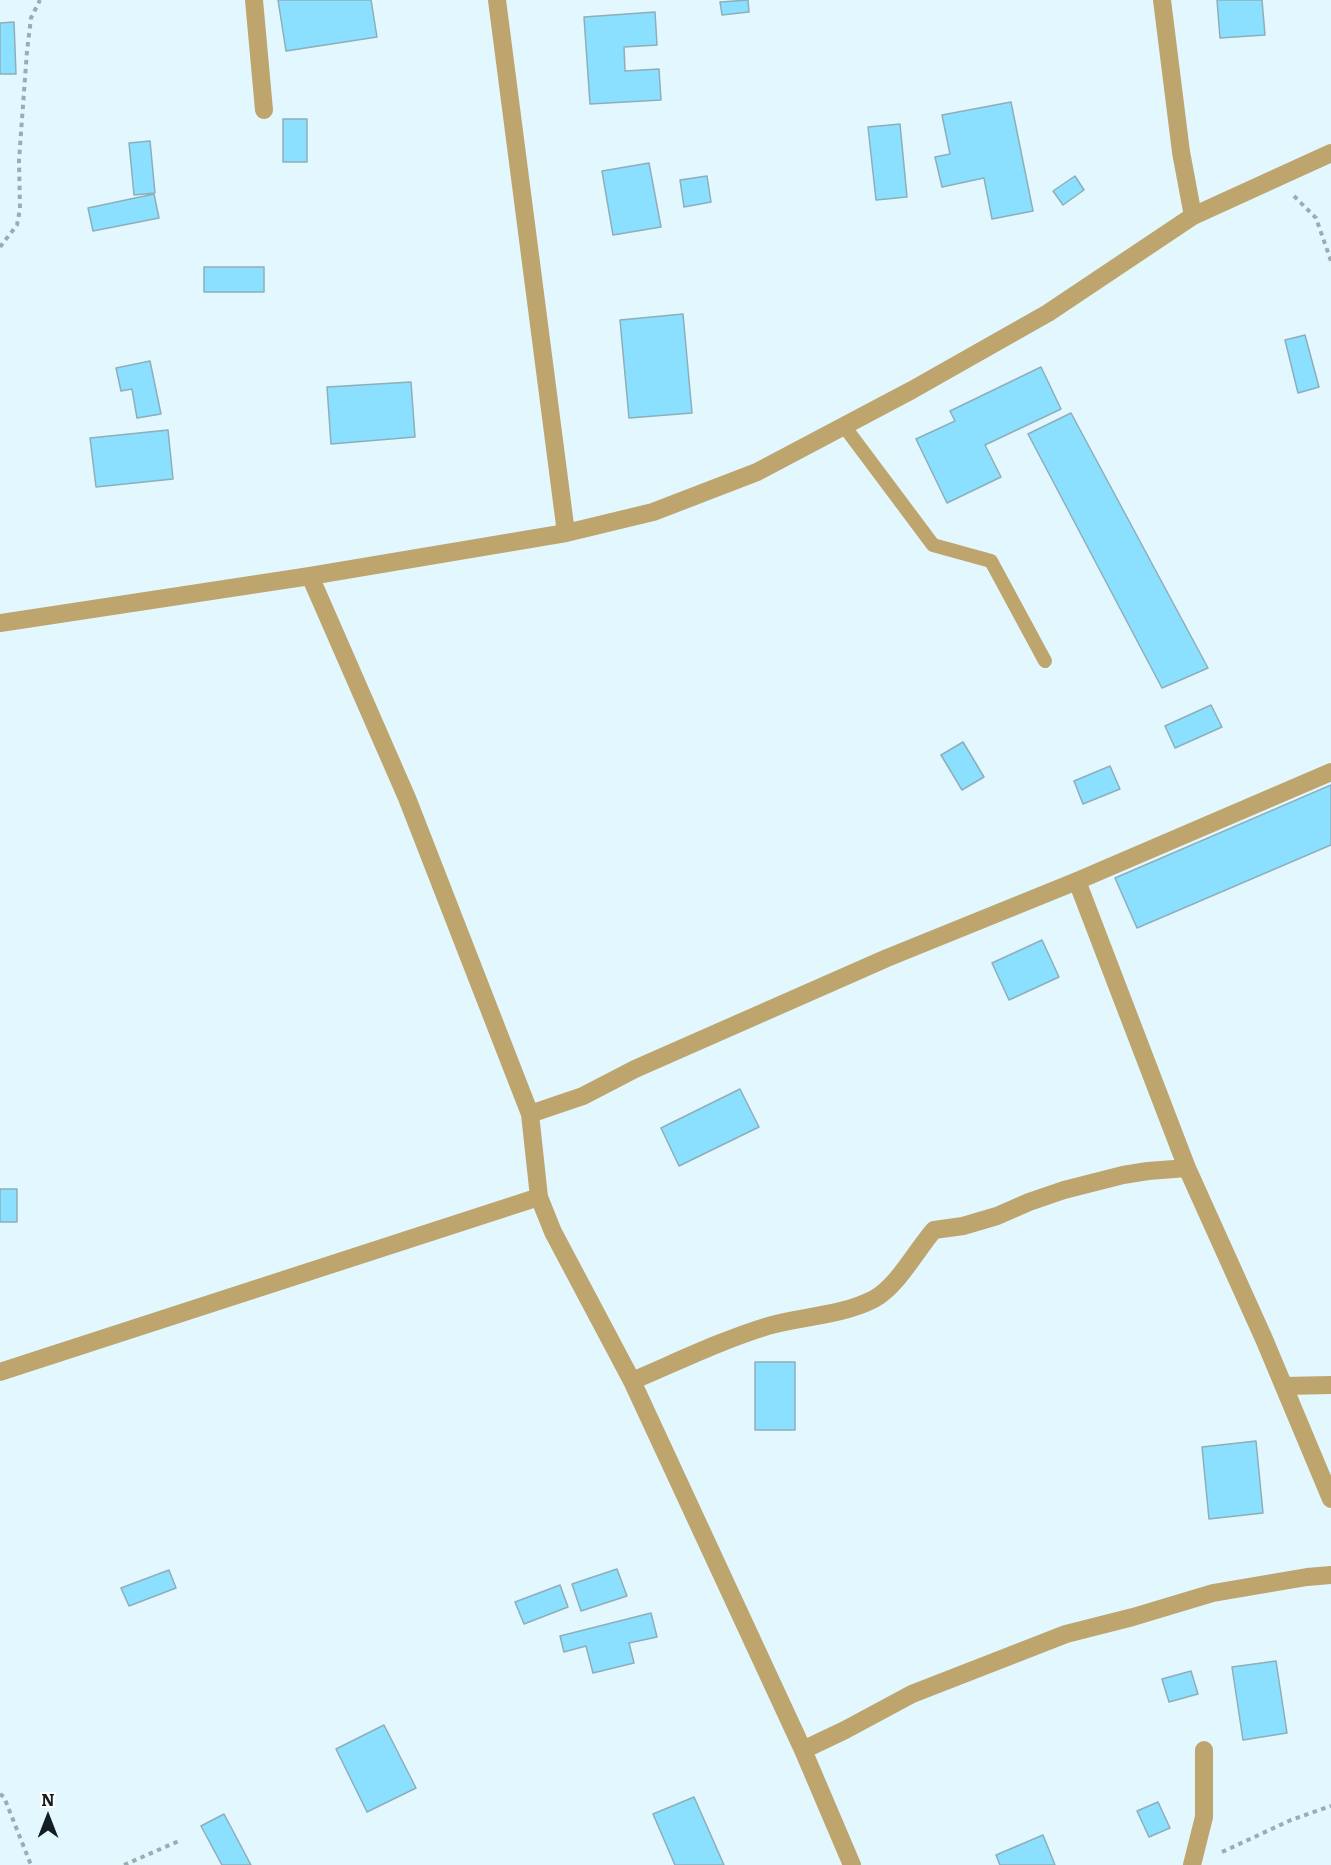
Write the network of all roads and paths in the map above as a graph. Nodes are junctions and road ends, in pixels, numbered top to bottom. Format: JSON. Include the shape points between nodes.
{"nodes":[{"id":1,"x":39,"y":0,"type":"edge"},
{"id":2,"x":254,"y":0,"type":"edge"},
{"id":3,"x":497,"y":0,"type":"edge"},
{"id":4,"x":1162,"y":0,"type":"edge"},
{"id":5,"x":264,"y":110,"type":"dead end"},
{"id":6,"x":1331,"y":153,"type":"edge"},
{"id":7,"x":1276,"y":179,"type":"junction"},
{"id":8,"x":1193,"y":216,"type":"junction"},
{"id":9,"x":0,"y":247,"type":"edge"},
{"id":10,"x":1331,"y":261,"type":"edge"},
{"id":11,"x":844,"y":426,"type":"junction"},
{"id":12,"x":566,"y":533,"type":"junction"},
{"id":13,"x":310,"y":576,"type":"junction"},
{"id":14,"x":0,"y":623,"type":"edge"},
{"id":15,"x":1045,"y":661,"type":"dead end"},
{"id":16,"x":1331,"y":772,"type":"edge"},
{"id":17,"x":1077,"y":881,"type":"junction"},
{"id":18,"x":530,"y":1114,"type":"junction"},
{"id":19,"x":1187,"y":1168,"type":"junction"},
{"id":20,"x":538,"y":1197,"type":"junction"},
{"id":21,"x":0,"y":1372,"type":"edge"},
{"id":22,"x":632,"y":1381,"type":"junction"},
{"id":23,"x":1331,"y":1385,"type":"edge"},
{"id":24,"x":1284,"y":1386,"type":"junction"},
{"id":25,"x":1331,"y":1499,"type":"edge"},
{"id":26,"x":1331,"y":1575,"type":"edge"},
{"id":27,"x":803,"y":1750,"type":"junction"},
{"id":28,"x":1204,"y":1750,"type":"dead end"},
{"id":29,"x":0,"y":1794,"type":"edge"},
{"id":30,"x":1331,"y":1806,"type":"edge"},
{"id":31,"x":181,"y":1840,"type":"dead end"},
{"id":32,"x":1214,"y":1855,"type":"dead end"},
{"id":33,"x":31,"y":1865,"type":"edge"},
{"id":34,"x":124,"y":1865,"type":"edge"},
{"id":35,"x":852,"y":1865,"type":"edge"},
{"id":36,"x":1192,"y":1865,"type":"edge"}],
"edges":[{"from":1,"to":9,"type":"path","via":[[31,18],[27,51],[19,160],[20,209],[17,225]]},
{"from":2,"to":5,"type":"street"},
{"from":3,"to":12,"type":"street"},
{"from":4,"to":8,"type":"street"},
{"from":6,"to":7,"type":"street"},
{"from":7,"to":8,"type":"street"},
{"from":7,"to":10,"type":"path","via":[[1316,218]]},
{"from":8,"to":11,"type":"street","via":[[1048,313]]},
{"from":11,"to":12,"type":"street","via":[[757,472],[654,512]]},
{"from":11,"to":15,"type":"lane","via":[[933,545],[991,561]]},
{"from":12,"to":13,"type":"street"},
{"from":13,"to":14,"type":"street"},
{"from":13,"to":18,"type":"street","via":[[406,798]]},
{"from":16,"to":17,"type":"street"},
{"from":17,"to":18,"type":"street","via":[[886,958],[635,1069],[583,1096]]},
{"from":17,"to":19,"type":"street"},
{"from":18,"to":20,"type":"street"},
{"from":19,"to":22,"type":"street","via":[[1123,1175],[1064,1190],[963,1226],[934,1230],[901,1274],[876,1298],[814,1318],[769,1326]]},
{"from":19,"to":24,"type":"street"},
{"from":20,"to":21,"type":"street"},
{"from":20,"to":22,"type":"street"},
{"from":22,"to":27,"type":"street"},
{"from":23,"to":24,"type":"street"},
{"from":24,"to":25,"type":"street"},
{"from":26,"to":27,"type":"street","via":[[1213,1593],[1066,1634],[912,1694]]},
{"from":27,"to":35,"type":"street"},
{"from":28,"to":36,"type":"street","via":[[1204,1817]]},
{"from":29,"to":33,"type":"path"},
{"from":30,"to":32,"type":"path"},
{"from":31,"to":34,"type":"path"}]}
